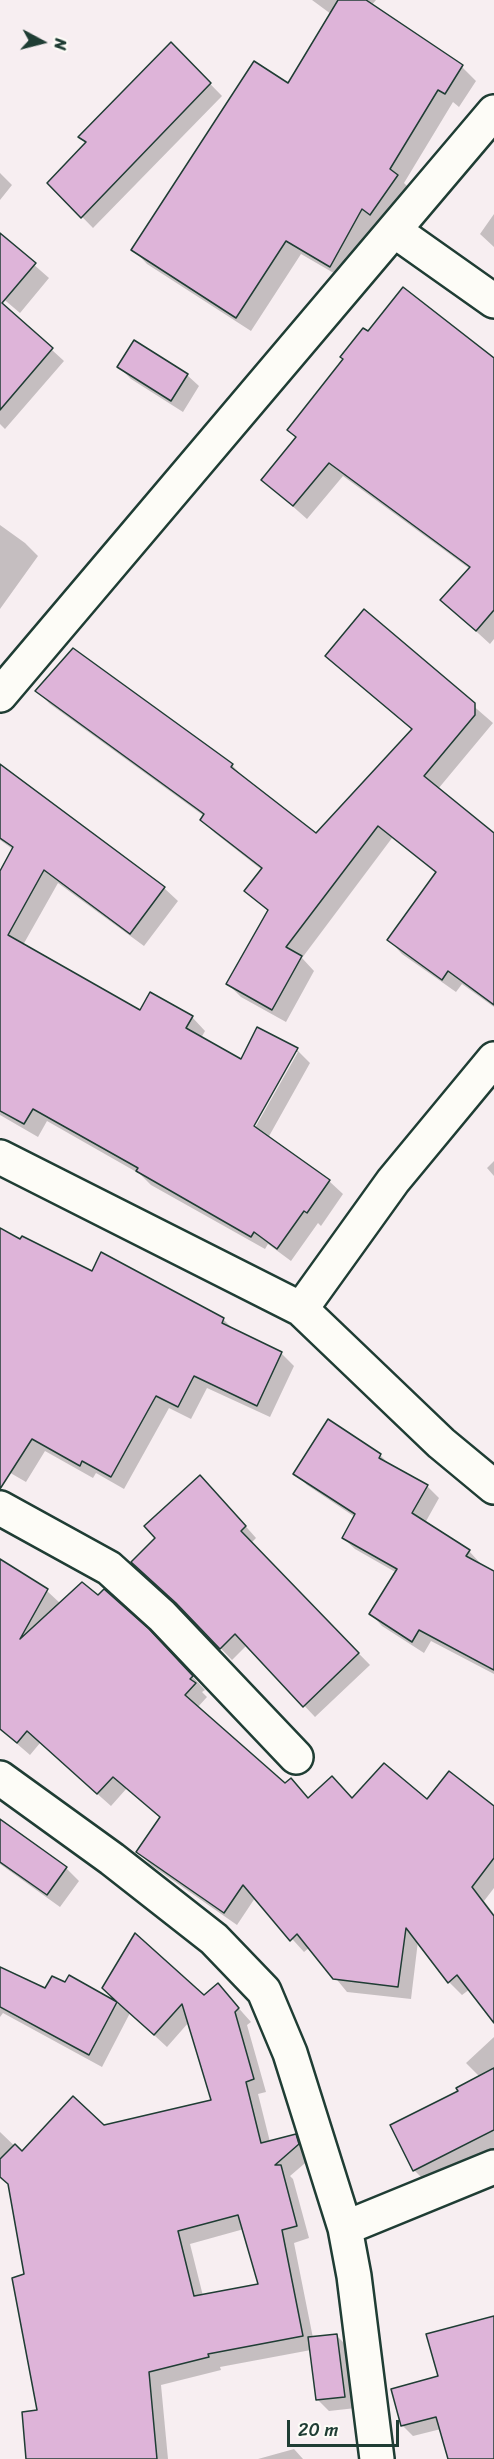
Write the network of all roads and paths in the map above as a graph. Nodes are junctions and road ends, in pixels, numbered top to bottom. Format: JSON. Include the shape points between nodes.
{"nodes":[{"id":1,"x":494,"y":112,"type":"edge"},
{"id":2,"x":394,"y":231,"type":"junction"},
{"id":3,"x":494,"y":301,"type":"edge"},
{"id":4,"x":0,"y":696,"type":"edge"},
{"id":5,"x":494,"y":1059,"type":"edge"},
{"id":6,"x":0,"y":1157,"type":"edge"},
{"id":7,"x":301,"y":1309,"type":"junction"},
{"id":8,"x":494,"y":1487,"type":"edge"},
{"id":9,"x":0,"y":1508,"type":"edge"},
{"id":10,"x":296,"y":1757,"type":"dead end"},
{"id":11,"x":0,"y":1778,"type":"edge"},
{"id":12,"x":494,"y":2167,"type":"edge"},
{"id":13,"x":345,"y":2228,"type":"junction"},
{"id":14,"x":377,"y":2459,"type":"edge"}],
"edges":[{"from":1,"to":2,"type":"street"},
{"from":2,"to":3,"type":"street"},
{"from":2,"to":4,"type":"street"},
{"from":5,"to":7,"type":"street","via":[[393,1181]]},
{"from":6,"to":7,"type":"street"},
{"from":7,"to":8,"type":"street","via":[[441,1443]]},
{"from":9,"to":10,"type":"street","via":[[109,1568],[162,1616]]},
{"from":11,"to":13,"type":"street","via":[[112,1858],[214,1939],[264,1991],[290,2053]]},
{"from":12,"to":13,"type":"street"},
{"from":13,"to":14,"type":"street"}]}
